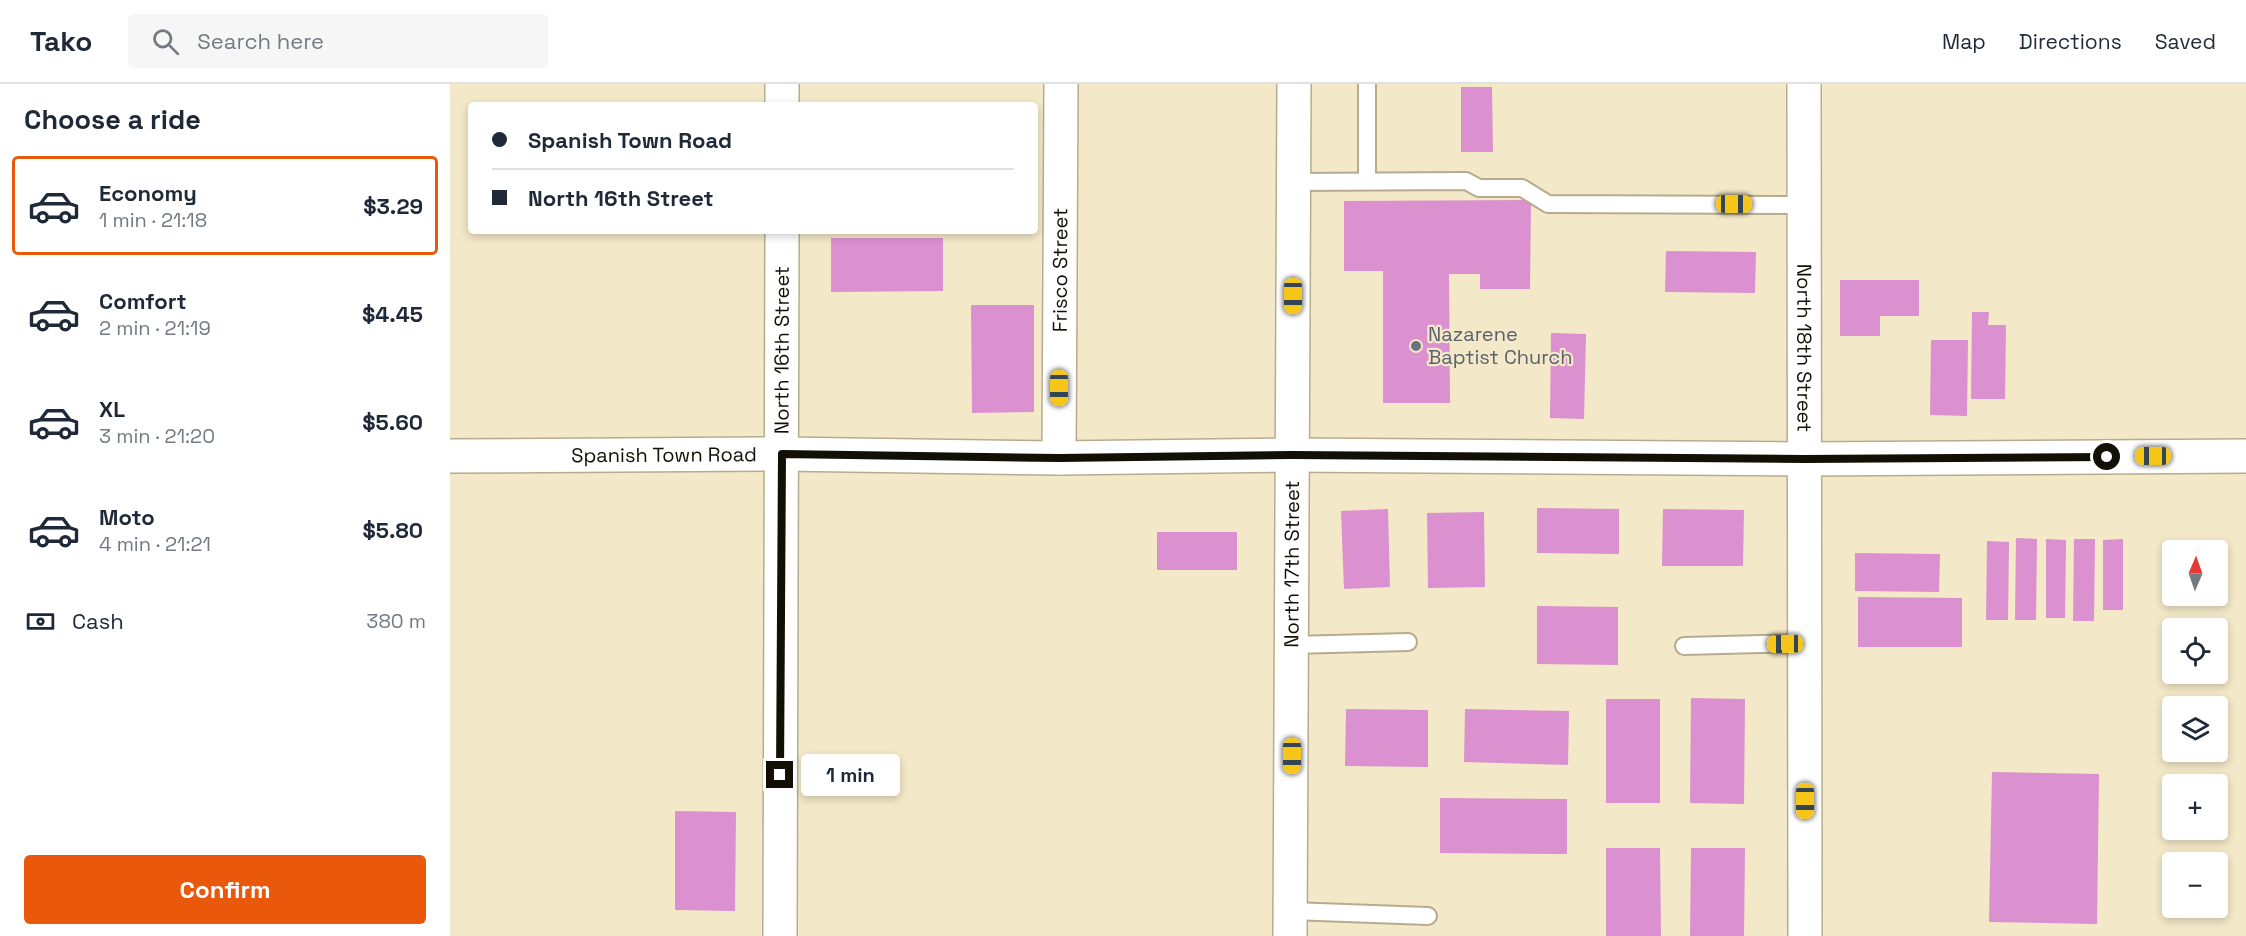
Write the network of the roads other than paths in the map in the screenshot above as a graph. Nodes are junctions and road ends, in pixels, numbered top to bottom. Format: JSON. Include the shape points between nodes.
{"nodes":[{"id":1,"x":782,"y":84,"type":"edge"},
{"id":2,"x":1061,"y":84,"type":"edge"},
{"id":3,"x":1294,"y":84,"type":"edge"},
{"id":4,"x":1367,"y":84,"type":"edge"},
{"id":5,"x":1804,"y":84,"type":"edge"},
{"id":6,"x":782,"y":102,"type":"edge"},
{"id":7,"x":1367,"y":181,"type":"junction"},
{"id":8,"x":1294,"y":182,"type":"junction"},
{"id":9,"x":1804,"y":205,"type":"junction"},
{"id":10,"x":782,"y":234,"type":"edge"},
{"id":11,"x":782,"y":454,"type":"junction"},
{"id":12,"x":1292,"y":455,"type":"junction"},
{"id":13,"x":450,"y":456,"type":"edge"},
{"id":14,"x":2246,"y":456,"type":"edge"},
{"id":15,"x":1059,"y":458,"type":"junction"},
{"id":16,"x":1804,"y":459,"type":"junction"},
{"id":17,"x":1408,"y":642,"type":"dead end"},
{"id":18,"x":1805,"y":643,"type":"junction"},
{"id":19,"x":1292,"y":645,"type":"junction"},
{"id":20,"x":1684,"y":646,"type":"dead end"},
{"id":21,"x":1428,"y":916,"type":"dead end"},
{"id":22,"x":1291,"y":924,"type":"edge"},
{"id":23,"x":780,"y":936,"type":"edge"},
{"id":24,"x":1805,"y":936,"type":"edge"}],
"edges":[{"from":1,"to":6,"type":"street"},
{"from":2,"to":15,"type":"street","name":"Frisco Street"},
{"from":3,"to":8,"type":"street","name":"North 17th Street"},
{"from":4,"to":7,"type":"lane"},
{"from":5,"to":9,"type":"street","name":"North 18th Street"},
{"from":7,"to":8,"type":"lane"},
{"from":7,"to":9,"type":"lane","via":[[1466,181],[1479,188],[1522,188],[1548,204]]},
{"from":8,"to":12,"type":"street","name":"North 17th Street"},
{"from":9,"to":16,"type":"street","name":"North 18th Street"},
{"from":10,"to":11,"type":"street","name":"North 16th Street"},
{"from":11,"to":13,"type":"street","name":"Spanish Town Road"},
{"from":11,"to":15,"type":"street","name":"Spanish Town Road"},
{"from":11,"to":23,"type":"street","name":"North 16th Street"},
{"from":12,"to":15,"type":"street","name":"Spanish Town Road"},
{"from":12,"to":16,"type":"street","name":"Spanish Town Road"},
{"from":12,"to":19,"type":"street","name":"North 17th Street"},
{"from":14,"to":16,"type":"street","name":"Spanish Town Road"},
{"from":16,"to":18,"type":"street","name":"North 18th Street"},
{"from":17,"to":19,"type":"lane"},
{"from":18,"to":20,"type":"lane"},
{"from":18,"to":24,"type":"street","name":"North 18th Street"},
{"from":19,"to":22,"type":"street","name":"North 17th Street"},
{"from":21,"to":22,"type":"lane"}]}
